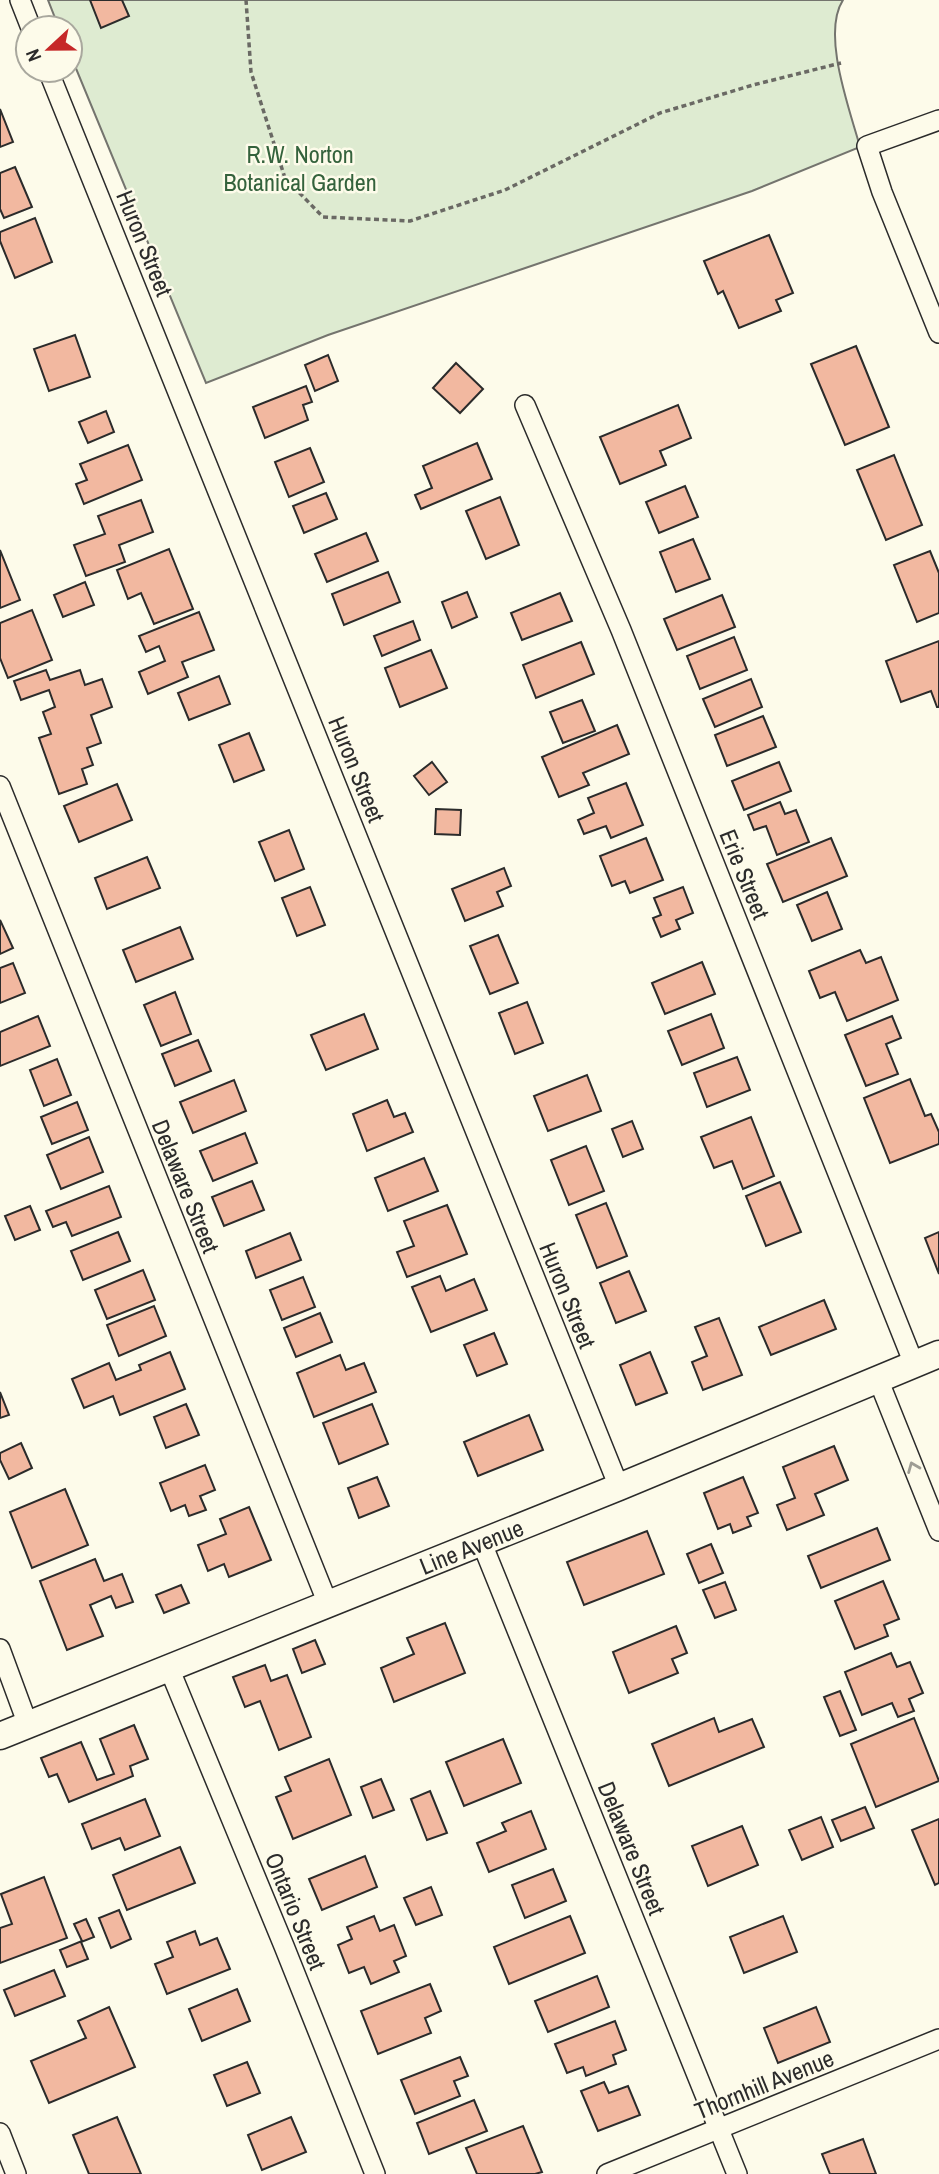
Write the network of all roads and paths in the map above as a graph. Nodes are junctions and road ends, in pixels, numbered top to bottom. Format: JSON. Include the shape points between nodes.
{"nodes":[{"id":1,"x":246,"y":0,"type":"edge"},
{"id":2,"x":841,"y":63,"type":"dead end"},
{"id":3,"x":54,"y":84,"type":"edge"},
{"id":4,"x":939,"y":120,"type":"edge"},
{"id":5,"x":939,"y":333,"type":"edge"},
{"id":6,"x":525,"y":405,"type":"dead end"},
{"id":7,"x":0,"y":786,"type":"edge"},
{"id":8,"x":939,"y":1354,"type":"edge"},
{"id":9,"x":915,"y":1364,"type":"junction"},
{"id":10,"x":878,"y":1379,"type":"junction"},
{"id":11,"x":619,"y":1487,"type":"junction"},
{"id":12,"x":939,"y":1531,"type":"edge"},
{"id":13,"x":481,"y":1541,"type":"junction"},
{"id":14,"x":328,"y":1604,"type":"junction"},
{"id":15,"x":0,"y":1648,"type":"edge"},
{"id":16,"x":169,"y":1668,"type":"junction"},
{"id":17,"x":28,"y":1725,"type":"junction"},
{"id":18,"x":0,"y":1736,"type":"edge"},
{"id":19,"x":939,"y":2039,"type":"edge"},
{"id":20,"x":719,"y":2129,"type":"junction"},
{"id":21,"x":0,"y":2133,"type":"edge"},
{"id":22,"x":16,"y":2174,"type":"edge"},
{"id":23,"x":375,"y":2174,"type":"edge"},
{"id":24,"x":607,"y":2174,"type":"edge"},
{"id":25,"x":737,"y":2174,"type":"edge"}],
"edges":[{"from":1,"to":2,"type":"path","via":[[251,72],[285,178],[323,217],[410,221],[505,190],[660,113]]},
{"from":3,"to":11,"type":"street","name":"Huron Street"},
{"from":4,"to":5,"type":"street","via":[[867,146]]},
{"from":6,"to":9,"type":"street","name":"Erie Street","via":[[621,630]]},
{"from":7,"to":14,"type":"street","name":"Delaware Street"},
{"from":8,"to":9,"type":"main road","name":"Line Avenue"},
{"from":9,"to":10,"type":"main road","name":"Line Avenue"},
{"from":10,"to":11,"type":"main road","name":"Line Avenue"},
{"from":12,"to":10,"type":"street","one_way":true},
{"from":11,"to":13,"type":"main road","name":"Line Avenue"},
{"from":13,"to":14,"type":"main road","name":"Line Avenue"},
{"from":13,"to":20,"type":"street","name":"Delaware Street"},
{"from":14,"to":16,"type":"main road","name":"Line Avenue"},
{"from":15,"to":17,"type":"street"},
{"from":16,"to":17,"type":"main road","name":"Line Avenue"},
{"from":16,"to":23,"type":"street","name":"Ontario Street"},
{"from":17,"to":18,"type":"main road","name":"Line Avenue"},
{"from":19,"to":20,"type":"street","name":"Thornhill Avenue"},
{"from":20,"to":24,"type":"street","name":"Thornhill Avenue"},
{"from":20,"to":25,"type":"street","name":"Delaware Street"},
{"from":21,"to":22,"type":"street"}]}
